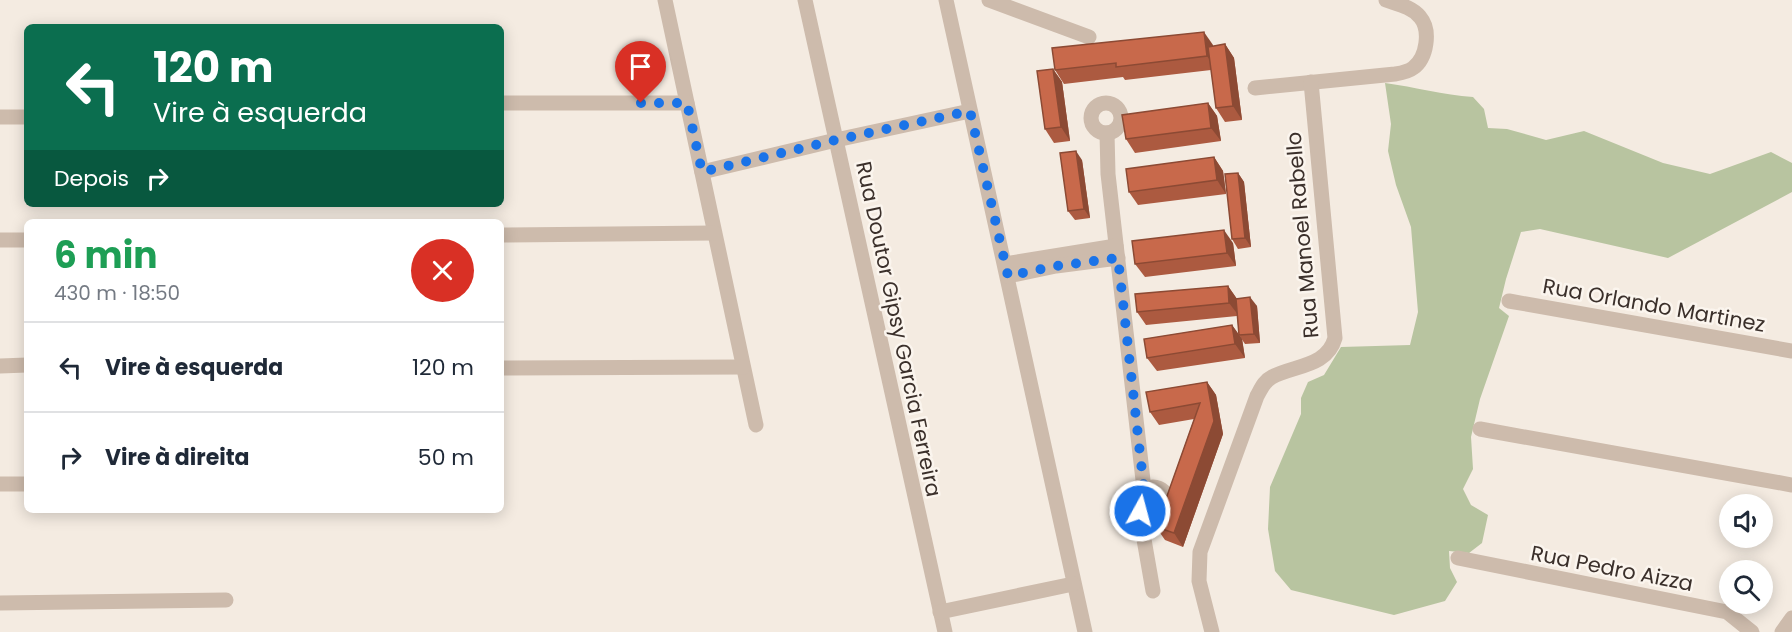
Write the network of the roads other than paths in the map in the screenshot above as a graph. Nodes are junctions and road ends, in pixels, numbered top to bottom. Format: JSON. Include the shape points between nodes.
{"nodes":[{"id":1,"x":665,"y":0,"type":"edge"},
{"id":2,"x":805,"y":0,"type":"edge"},
{"id":3,"x":946,"y":0,"type":"edge"},
{"id":4,"x":989,"y":0,"type":"edge"},
{"id":5,"x":1386,"y":0,"type":"edge"},
{"id":6,"x":1089,"y":37,"type":"dead end"},
{"id":7,"x":1311,"y":82,"type":"junction"},
{"id":8,"x":1255,"y":88,"type":"dead end"},
{"id":9,"x":504,"y":103,"type":"edge"},
{"id":10,"x":687,"y":103,"type":"junction"},
{"id":11,"x":970,"y":111,"type":"junction"},
{"id":12,"x":0,"y":117,"type":"edge"},
{"id":13,"x":24,"y":117,"type":"edge"},
{"id":14,"x":1107,"y":133,"type":"dead end"},
{"id":15,"x":836,"y":140,"type":"junction"},
{"id":16,"x":702,"y":172,"type":"junction"},
{"id":17,"x":714,"y":233,"type":"junction"},
{"id":18,"x":504,"y":235,"type":"edge"},
{"id":19,"x":0,"y":240,"type":"edge"},
{"id":20,"x":24,"y":240,"type":"edge"},
{"id":21,"x":1117,"y":252,"type":"junction"},
{"id":22,"x":1006,"y":270,"type":"junction"},
{"id":23,"x":1509,"y":302,"type":"dead end"},
{"id":24,"x":1792,"y":351,"type":"edge"},
{"id":25,"x":24,"y":365,"type":"edge"},
{"id":26,"x":0,"y":366,"type":"edge"},
{"id":27,"x":743,"y":367,"type":"junction"},
{"id":28,"x":504,"y":368,"type":"edge"},
{"id":29,"x":756,"y":425,"type":"dead end"},
{"id":30,"x":1479,"y":429,"type":"dead end"},
{"id":31,"x":0,"y":484,"type":"edge"},
{"id":32,"x":24,"y":484,"type":"edge"},
{"id":33,"x":1792,"y":485,"type":"edge"},
{"id":34,"x":1144,"y":489,"type":"junction"},
{"id":35,"x":1138,"y":505,"type":"junction"},
{"id":36,"x":1165,"y":511,"type":"junction"},
{"id":37,"x":1146,"y":550,"type":"junction"},
{"id":38,"x":1458,"y":558,"type":"dead end"},
{"id":39,"x":1073,"y":584,"type":"junction"},
{"id":40,"x":1153,"y":591,"type":"dead end"},
{"id":41,"x":226,"y":600,"type":"dead end"},
{"id":42,"x":0,"y":603,"type":"edge"},
{"id":43,"x":940,"y":612,"type":"junction"},
{"id":44,"x":1792,"y":618,"type":"edge"},
{"id":45,"x":945,"y":632,"type":"edge"},
{"id":46,"x":1085,"y":632,"type":"edge"},
{"id":47,"x":1212,"y":632,"type":"edge"},
{"id":48,"x":1752,"y":632,"type":"edge"},
{"id":49,"x":1782,"y":632,"type":"edge"}],
"edges":[{"from":1,"to":10,"type":"street"},
{"from":2,"to":15,"type":"street","name":"Rua Doutor Gipsy Garcia Ferreira"},
{"from":3,"to":11,"type":"street"},
{"from":4,"to":6,"type":"street"},
{"from":5,"to":7,"type":"street","via":[[1413,11],[1427,30],[1416,66],[1395,74]]},
{"from":7,"to":8,"type":"street"},
{"from":7,"to":47,"type":"street","name":"Rua Manoel Rabello","via":[[1335,338],[1324,358],[1271,377],[1257,396],[1200,552],[1198,581]]},
{"from":9,"to":10,"type":"street"},
{"from":10,"to":16,"type":"street"},
{"from":11,"to":15,"type":"street"},
{"from":11,"to":22,"type":"street"},
{"from":12,"to":13,"type":"street"},
{"from":14,"to":21,"type":"street"},
{"from":15,"to":16,"type":"street"},
{"from":15,"to":43,"type":"street","name":"Rua Doutor Gipsy Garcia Ferreira"},
{"from":16,"to":17,"type":"street"},
{"from":17,"to":18,"type":"street"},
{"from":17,"to":27,"type":"street"},
{"from":19,"to":20,"type":"street"},
{"from":21,"to":22,"type":"street","via":[[1056,266]]},
{"from":21,"to":34,"type":"street"},
{"from":22,"to":39,"type":"street"},
{"from":23,"to":24,"type":"street","name":"Rua Orlando Martinez"},
{"from":25,"to":26,"type":"street"},
{"from":27,"to":28,"type":"street"},
{"from":27,"to":29,"type":"street"},
{"from":30,"to":33,"type":"street"},
{"from":31,"to":32,"type":"street"},
{"from":34,"to":35,"type":"street"},
{"from":34,"to":36,"type":"street","via":[[1162,490],[1168,500]]},
{"from":35,"to":36,"type":"street","via":[[1150,517]]},
{"from":35,"to":37,"type":"street"},
{"from":36,"to":37,"type":"street"},
{"from":37,"to":40,"type":"street"},
{"from":38,"to":48,"type":"street","name":"Rua Pedro Aizza","via":[[1727,612]]},
{"from":39,"to":43,"type":"street"},
{"from":39,"to":46,"type":"street"},
{"from":41,"to":42,"type":"street"},
{"from":43,"to":45,"type":"street","name":"Rua Doutor Gipsy Garcia Ferreira"},
{"from":44,"to":49,"type":"street"}]}
